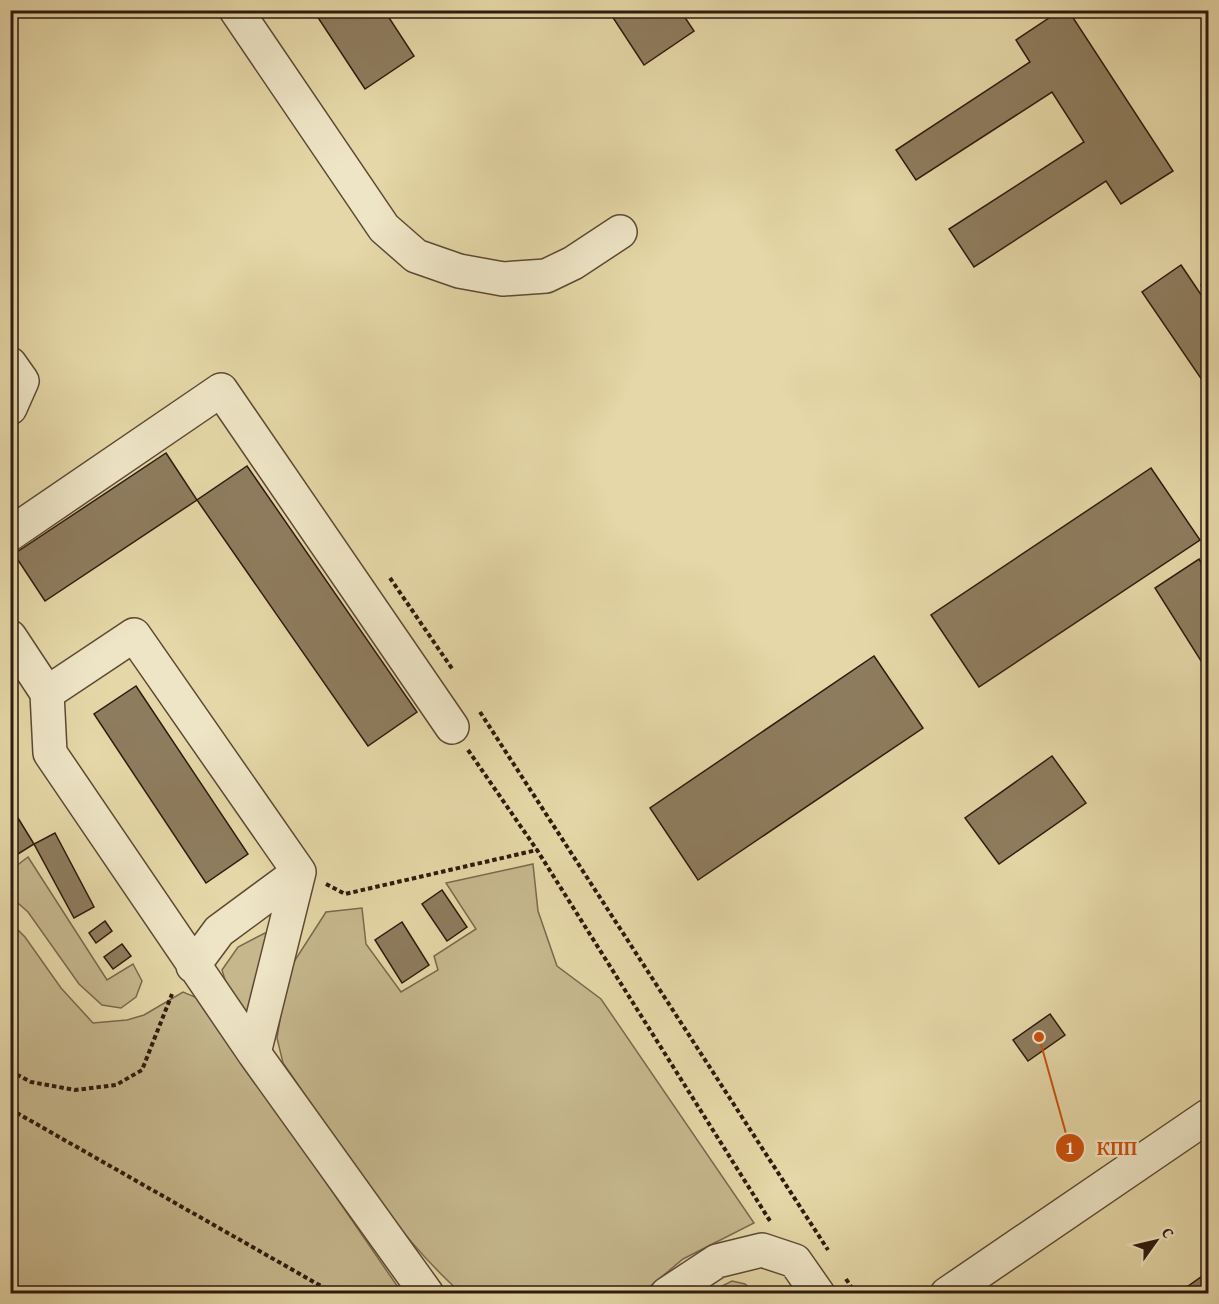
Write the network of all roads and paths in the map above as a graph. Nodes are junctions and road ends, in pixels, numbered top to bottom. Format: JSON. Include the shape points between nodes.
{"nodes":[{"id":1,"x":236,"y":10,"type":"edge"},
{"id":2,"x":620,"y":232,"type":"dead end"},
{"id":3,"x":10,"y":364,"type":"edge"},
{"id":4,"x":10,"y":408,"type":"edge"},
{"id":5,"x":10,"y":534,"type":"edge"},
{"id":6,"x":384,"y":569,"type":"dead end"},
{"id":7,"x":10,"y":637,"type":"edge"},
{"id":8,"x":457,"y":676,"type":"dead end"},
{"id":9,"x":47,"y":693,"type":"junction"},
{"id":10,"x":476,"y":706,"type":"dead end"},
{"id":11,"x":452,"y":727,"type":"joint"},
{"id":12,"x":537,"y":850,"type":"junction"},
{"id":13,"x":299,"y":872,"type":"junction"},
{"id":14,"x":194,"y":966,"type":"junction"},
{"id":15,"x":172,"y":994,"type":"dead end"},
{"id":16,"x":254,"y":1053,"type":"junction"},
{"id":17,"x":10,"y":1071,"type":"edge"},
{"id":18,"x":10,"y":1109,"type":"edge"},
{"id":19,"x":1209,"y":1116,"type":"edge"},
{"id":20,"x":830,"y":1254,"type":"dead end"},
{"id":21,"x":795,"y":1261,"type":"junction"},
{"id":22,"x":843,"y":1274,"type":"dead end"},
{"id":23,"x":335,"y":1293,"type":"edge"},
{"id":24,"x":427,"y":1293,"type":"edge"},
{"id":25,"x":667,"y":1293,"type":"edge"},
{"id":26,"x":818,"y":1293,"type":"edge"},
{"id":27,"x":856,"y":1293,"type":"edge"},
{"id":28,"x":947,"y":1293,"type":"edge"}],
"edges":[{"from":1,"to":2,"type":"street","via":[[384,228],[416,256],[459,271],[503,279],[546,276]]},
{"from":3,"to":4,"type":"street","via":[[22,381]]},
{"from":5,"to":11,"type":"street","via":[[221,390]]},
{"from":6,"to":8,"type":"path"},
{"from":7,"to":9,"type":"street"},
{"from":9,"to":13,"type":"street","via":[[134,635]]},
{"from":9,"to":14,"type":"street","via":[[50,753]]},
{"from":10,"to":20,"type":"path"},
{"from":11,"to":12,"type":"path"},
{"from":12,"to":13,"type":"path","via":[[345,894]]},
{"from":12,"to":21,"type":"path"},
{"from":13,"to":14,"type":"street","via":[[219,931]]},
{"from":13,"to":16,"type":"street"},
{"from":14,"to":16,"type":"street"},
{"from":15,"to":17,"type":"path","via":[[142,1070],[116,1085],[75,1090],[31,1082]]},
{"from":16,"to":24,"type":"street"},
{"from":18,"to":23,"type":"path"},
{"from":19,"to":28,"type":"street"},
{"from":21,"to":25,"type":"street","via":[[762,1250],[717,1262]]},
{"from":21,"to":26,"type":"street"},
{"from":22,"to":27,"type":"path"}]}
